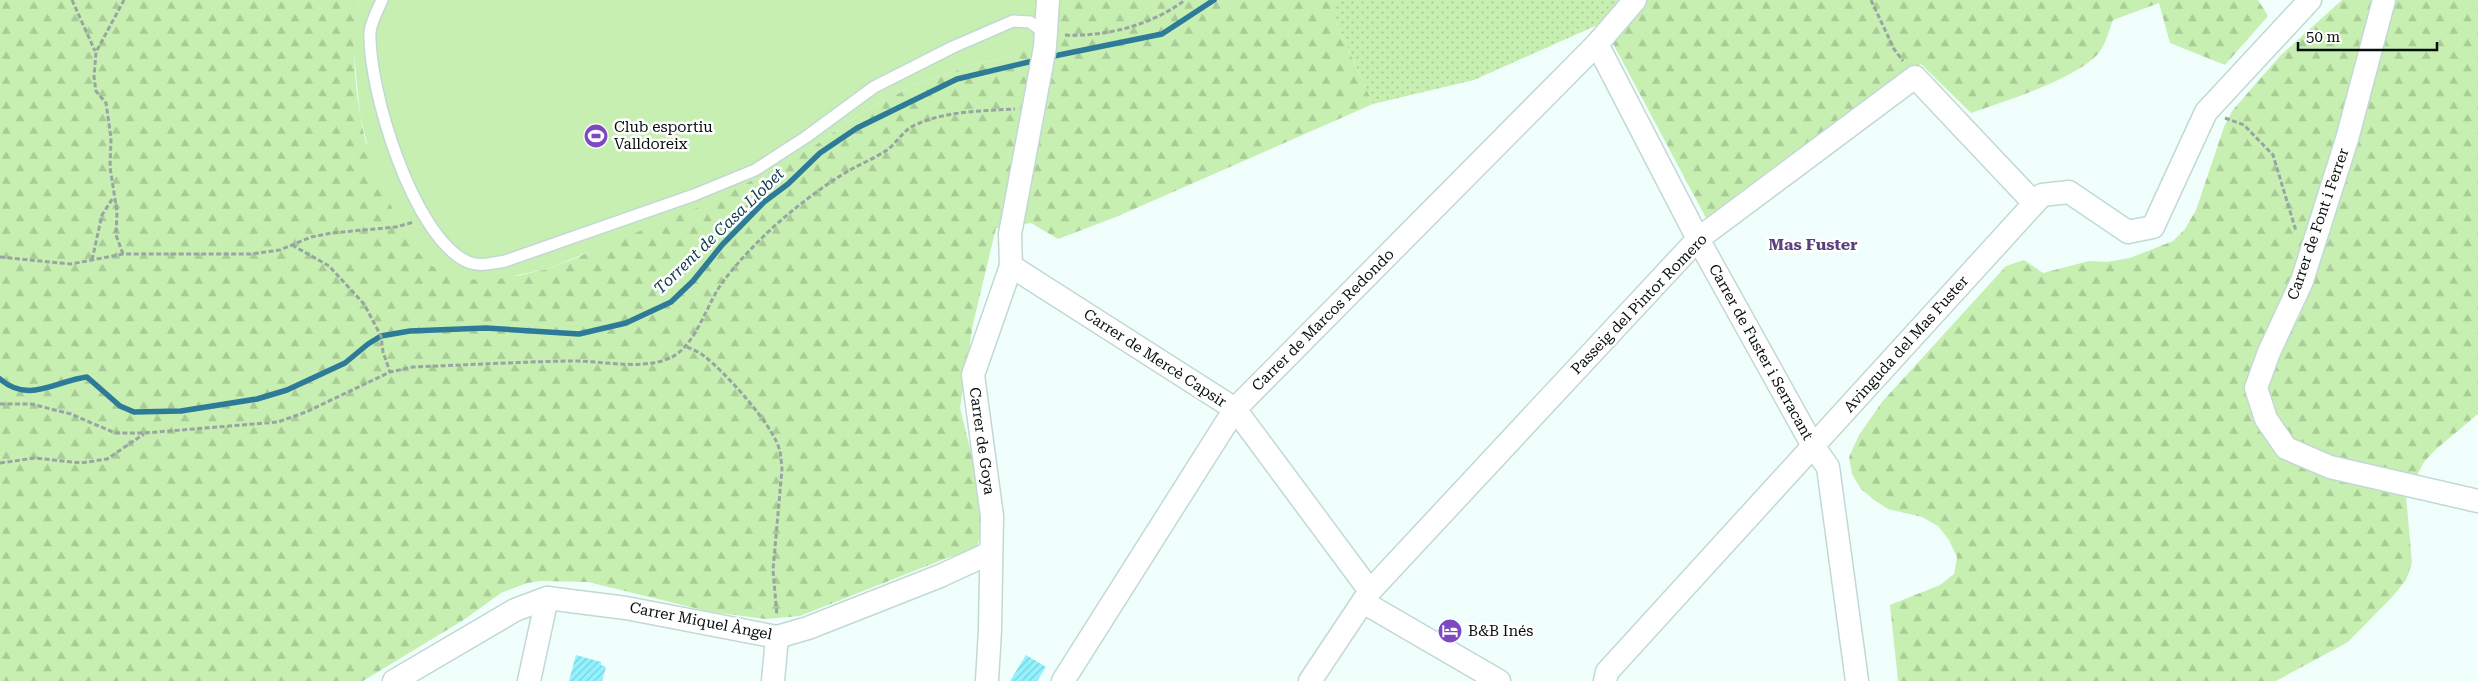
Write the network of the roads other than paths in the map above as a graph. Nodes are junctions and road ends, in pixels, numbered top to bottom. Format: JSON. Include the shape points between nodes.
{"nodes":[{"id":1,"x":382,"y":0,"type":"edge"},
{"id":2,"x":1048,"y":0,"type":"edge"},
{"id":3,"x":1635,"y":0,"type":"edge"},
{"id":4,"x":2310,"y":0,"type":"edge"},
{"id":5,"x":2384,"y":0,"type":"edge"},
{"id":6,"x":1045,"y":40,"type":"junction"},
{"id":7,"x":1597,"y":44,"type":"junction"},
{"id":8,"x":2034,"y":203,"type":"junction"},
{"id":9,"x":1698,"y":239,"type":"junction"},
{"id":10,"x":1011,"y":266,"type":"junction"},
{"id":11,"x":1235,"y":409,"type":"junction"},
{"id":12,"x":1814,"y":446,"type":"junction"},
{"id":13,"x":2476,"y":496,"type":"edge"},
{"id":14,"x":990,"y":553,"type":"junction"},
{"id":15,"x":1366,"y":597,"type":"junction"},
{"id":16,"x":547,"y":598,"type":"junction"},
{"id":17,"x":777,"y":637,"type":"junction"},
{"id":18,"x":394,"y":681,"type":"edge"},
{"id":19,"x":528,"y":681,"type":"edge"},
{"id":20,"x":773,"y":681,"type":"edge"},
{"id":21,"x":987,"y":681,"type":"edge"},
{"id":22,"x":1063,"y":681,"type":"edge"},
{"id":23,"x":1310,"y":681,"type":"edge"},
{"id":24,"x":1499,"y":681,"type":"edge"},
{"id":25,"x":1605,"y":681,"type":"edge"},
{"id":26,"x":1857,"y":681,"type":"edge"}],
"edges":[{"from":1,"to":6,"type":"lane","via":[[370,30],[372,66],[386,126],[403,173],[440,240],[470,263],[484,265],[505,261],[694,196],[755,170],[874,87],[1013,21],[1030,22]]},
{"from":2,"to":6,"type":"street","name":"Carrer de Goya"},
{"from":3,"to":7,"type":"street","name":"Carrer de Marcos Redondo"},
{"from":4,"to":8,"type":"street","name":"Avinguda del Mas Fuster","via":[[2206,112],[2153,227],[2128,232],[2068,192],[2042,195]]},
{"from":5,"to":13,"type":"street","name":"Carrer de Font i Ferrer","via":[[2302,281],[2256,388],[2266,419],[2286,448],[2330,467]]},
{"from":6,"to":10,"type":"street","name":"Carrer de Goya","via":[[1010,234]]},
{"from":7,"to":9,"type":"street","name":"Carrer de Fuster i Serracant"},
{"from":7,"to":11,"type":"street","name":"Carrer de Marcos Redondo"},
{"from":8,"to":9,"type":"street","name":"Passeig del Pintor Romero","via":[[1915,77]]},
{"from":8,"to":12,"type":"street","name":"Avinguda del Mas Fuster"},
{"from":9,"to":12,"type":"street","name":"Carrer de Fuster i Serracant"},
{"from":9,"to":15,"type":"street","name":"Passeig del Pintor Romero"},
{"from":10,"to":11,"type":"street","name":"Carrer de Mercè Capsir"},
{"from":10,"to":14,"type":"street","name":"Carrer de Goya","via":[[973,375],[992,516]]},
{"from":11,"to":15,"type":"street","name":"Carrer de Mercè Capsir"},
{"from":11,"to":22,"type":"street","name":"Carrer de Marcos Redondo"},
{"from":12,"to":25,"type":"street","name":"Avinguda del Mas Fuster","via":[[1607,672]]},
{"from":12,"to":26,"type":"street","name":"Carrer de Fuster i Serracant","via":[[1828,467]]},
{"from":14,"to":17,"type":"street","name":"Carrer Miquel Àngel","via":[[923,583]]},
{"from":14,"to":21,"type":"street","name":"Carrer de Goya"},
{"from":15,"to":23,"type":"street","name":"Passeig del Pintor Romero"},
{"from":15,"to":24,"type":"street","name":"Carrer de Mercè Capsir"},
{"from":16,"to":17,"type":"street","name":"Carrer Miquel Àngel","via":[[626,608]]},
{"from":16,"to":18,"type":"street","via":[[515,610]]},
{"from":16,"to":19,"type":"street"},
{"from":17,"to":20,"type":"street"}]}
